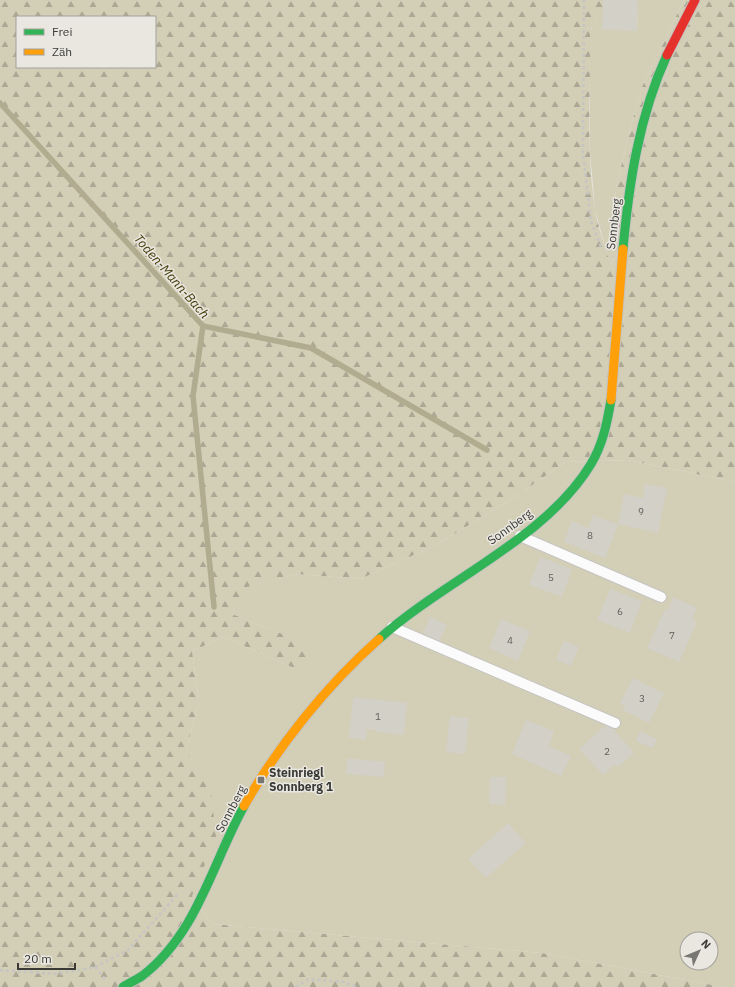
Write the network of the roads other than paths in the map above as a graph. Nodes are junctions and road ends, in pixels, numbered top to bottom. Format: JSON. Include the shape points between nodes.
{"nodes":[{"id":1,"x":695,"y":0,"type":"edge"},
{"id":2,"x":520,"y":536,"type":"junction"},
{"id":3,"x":661,"y":597,"type":"dead end"},
{"id":4,"x":392,"y":627,"type":"junction"},
{"id":5,"x":615,"y":723,"type":"dead end"},
{"id":6,"x":123,"y":987,"type":"edge"}],
"edges":[{"from":1,"to":2,"type":"street","name":"Sonnberg","via":[[672,42],[648,101],[634,159],[622,248],[613,390],[604,436],[582,477],[560,503]]},
{"from":2,"to":3,"type":"lane"},
{"from":2,"to":4,"type":"street","name":"Sonnberg"},
{"from":4,"to":5,"type":"lane"},
{"from":4,"to":6,"type":"street","name":"Sonnberg","via":[[372,644],[321,698],[283,746],[236,822],[185,929],[169,950],[143,975]]}]}
